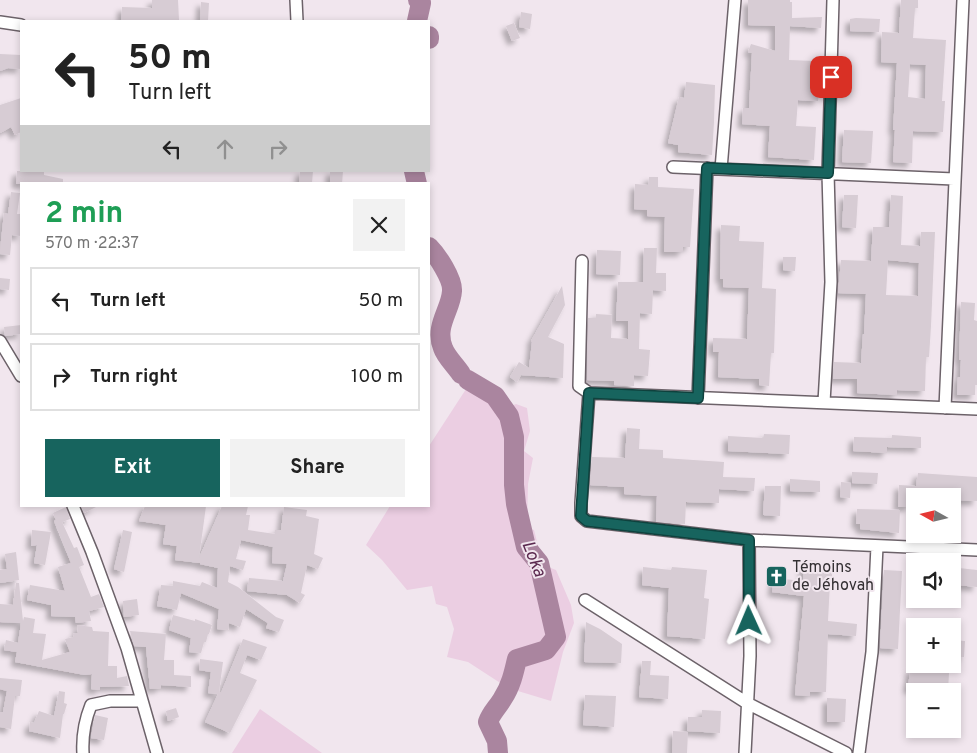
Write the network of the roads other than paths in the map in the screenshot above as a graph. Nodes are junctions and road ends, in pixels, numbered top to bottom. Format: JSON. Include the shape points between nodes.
{"nodes":[{"id":1,"x":296,"y":0,"type":"edge"},
{"id":2,"x":735,"y":0,"type":"edge"},
{"id":3,"x":832,"y":0,"type":"edge"},
{"id":4,"x":963,"y":0,"type":"edge"},
{"id":5,"x":297,"y":20,"type":"edge"},
{"id":6,"x":0,"y":22,"type":"edge"},
{"id":7,"x":20,"y":24,"type":"edge"},
{"id":8,"x":673,"y":167,"type":"dead end"},
{"id":9,"x":707,"y":168,"type":"junction"},
{"id":10,"x":722,"y":169,"type":"junction"},
{"id":11,"x":828,"y":173,"type":"junction"},
{"id":12,"x":954,"y":179,"type":"junction"},
{"id":13,"x":582,"y":261,"type":"dead end"},
{"id":14,"x":0,"y":340,"type":"edge"},
{"id":15,"x":20,"y":374,"type":"edge"},
{"id":16,"x":589,"y":393,"type":"junction"},
{"id":17,"x":698,"y":398,"type":"junction"},
{"id":18,"x":824,"y":402,"type":"junction"},
{"id":19,"x":945,"y":408,"type":"junction"},
{"id":20,"x":977,"y":409,"type":"edge"},
{"id":21,"x":73,"y":507,"type":"edge"},
{"id":22,"x":749,"y":540,"type":"junction"},
{"id":23,"x":876,"y":546,"type":"junction"},
{"id":24,"x":977,"y":550,"type":"edge"},
{"id":25,"x":585,"y":600,"type":"dead end"},
{"id":26,"x":142,"y":701,"type":"junction"},
{"id":27,"x":747,"y":703,"type":"junction"},
{"id":28,"x":83,"y":753,"type":"edge"},
{"id":29,"x":157,"y":753,"type":"edge"},
{"id":30,"x":746,"y":753,"type":"edge"},
{"id":31,"x":846,"y":753,"type":"edge"},
{"id":32,"x":859,"y":753,"type":"edge"}],
"edges":[{"from":1,"to":5,"type":"street"},
{"from":2,"to":10,"type":"street"},
{"from":3,"to":11,"type":"street"},
{"from":4,"to":12,"type":"street"},
{"from":6,"to":7,"type":"street"},
{"from":8,"to":9,"type":"street"},
{"from":9,"to":10,"type":"street"},
{"from":9,"to":17,"type":"street"},
{"from":10,"to":11,"type":"street"},
{"from":11,"to":12,"type":"street"},
{"from":11,"to":18,"type":"street","via":[[831,282]]},
{"from":12,"to":19,"type":"street"},
{"from":13,"to":16,"type":"street","via":[[579,386]]},
{"from":14,"to":15,"type":"street"},
{"from":16,"to":17,"type":"street"},
{"from":16,"to":22,"type":"street","via":[[581,516],[587,521]]},
{"from":17,"to":18,"type":"street"},
{"from":18,"to":19,"type":"street"},
{"from":19,"to":20,"type":"street"},
{"from":21,"to":26,"type":"street","via":[[127,648]]},
{"from":22,"to":23,"type":"street"},
{"from":22,"to":27,"type":"street"},
{"from":23,"to":24,"type":"street"},
{"from":23,"to":32,"type":"street","via":[[872,652]]},
{"from":25,"to":27,"type":"street"},
{"from":26,"to":28,"type":"street","via":[[110,701],[92,705],[85,724]]},
{"from":26,"to":29,"type":"street"},
{"from":27,"to":30,"type":"street"},
{"from":27,"to":31,"type":"street"}]}
